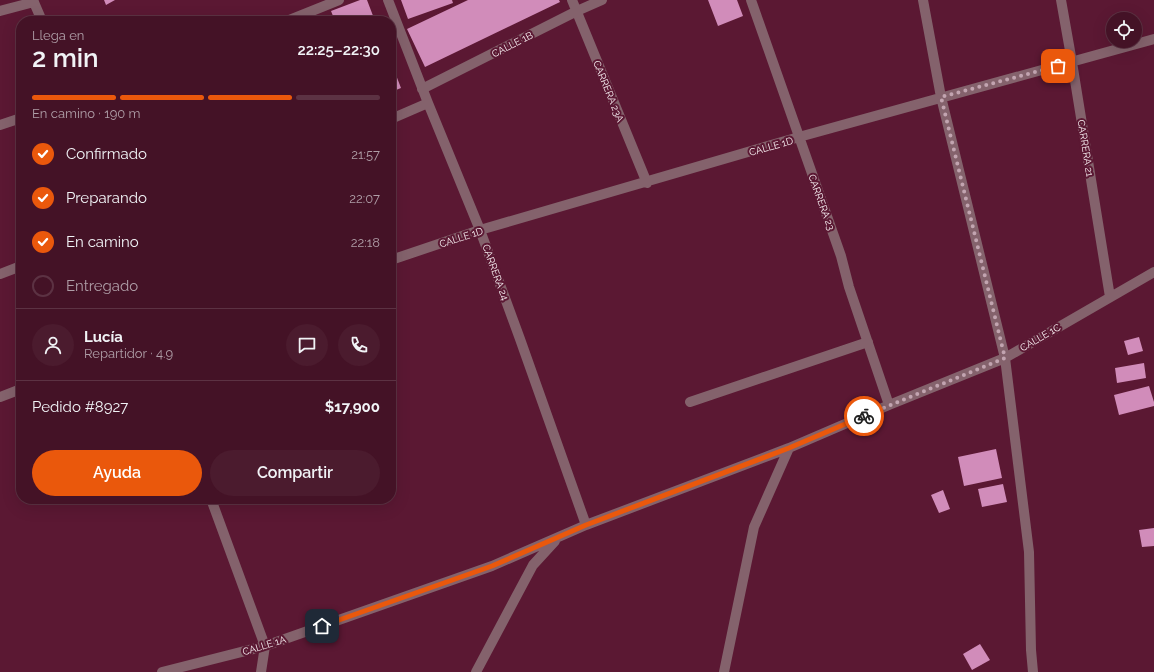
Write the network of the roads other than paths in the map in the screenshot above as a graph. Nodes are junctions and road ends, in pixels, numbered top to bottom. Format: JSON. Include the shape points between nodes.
{"nodes":[{"id":1,"x":339,"y":0,"type":"edge"},
{"id":2,"x":388,"y":0,"type":"edge"},
{"id":3,"x":572,"y":0,"type":"edge"},
{"id":4,"x":602,"y":0,"type":"edge"},
{"id":5,"x":751,"y":0,"type":"edge"},
{"id":6,"x":923,"y":0,"type":"edge"},
{"id":7,"x":1061,"y":0,"type":"edge"},
{"id":8,"x":34,"y":1,"type":"edge"},
{"id":9,"x":0,"y":11,"type":"edge"},
{"id":10,"x":577,"y":11,"type":"junction"},
{"id":11,"x":40,"y":16,"type":"edge"},
{"id":12,"x":299,"y":16,"type":"edge"},
{"id":13,"x":394,"y":16,"type":"edge"},
{"id":14,"x":396,"y":21,"type":"edge"},
{"id":15,"x":1154,"y":39,"type":"edge"},
{"id":16,"x":1072,"y":62,"type":"junction"},
{"id":17,"x":422,"y":89,"type":"junction"},
{"id":18,"x":941,"y":97,"type":"junction"},
{"id":19,"x":428,"y":103,"type":"junction"},
{"id":20,"x":396,"y":117,"type":"edge"},
{"id":21,"x":16,"y":120,"type":"edge"},
{"id":22,"x":0,"y":125,"type":"edge"},
{"id":23,"x":799,"y":138,"type":"junction"},
{"id":24,"x":647,"y":183,"type":"junction"},
{"id":25,"x":480,"y":230,"type":"junction"},
{"id":26,"x":396,"y":258,"type":"edge"},
{"id":27,"x":16,"y":268,"type":"edge"},
{"id":28,"x":1154,"y":272,"type":"edge"},
{"id":29,"x":0,"y":274,"type":"edge"},
{"id":30,"x":1110,"y":297,"type":"junction"},
{"id":31,"x":868,"y":342,"type":"junction"},
{"id":32,"x":1005,"y":358,"type":"junction"},
{"id":33,"x":16,"y":391,"type":"edge"},
{"id":34,"x":0,"y":397,"type":"edge"},
{"id":35,"x":690,"y":402,"type":"dead end"},
{"id":36,"x":889,"y":405,"type":"junction"},
{"id":37,"x":789,"y":448,"type":"junction"},
{"id":38,"x":213,"y":504,"type":"edge"},
{"id":39,"x":586,"y":525,"type":"junction"},
{"id":40,"x":558,"y":538,"type":"junction"},
{"id":41,"x":265,"y":646,"type":"junction"},
{"id":42,"x":162,"y":672,"type":"edge"},
{"id":43,"x":261,"y":672,"type":"edge"},
{"id":44,"x":476,"y":672,"type":"edge"},
{"id":45,"x":724,"y":672,"type":"edge"},
{"id":46,"x":1033,"y":672,"type":"edge"}],
"edges":[{"from":1,"to":12,"type":"street"},
{"from":2,"to":13,"type":"street","name":"CARRERA 24"},
{"from":3,"to":10,"type":"street","name":"CARRERA 23A"},
{"from":4,"to":10,"type":"street","name":"CALLE 1B"},
{"from":5,"to":23,"type":"street","name":"CARRERA 23"},
{"from":6,"to":18,"type":"street"},
{"from":7,"to":16,"type":"street","name":"CARRERA 21"},
{"from":8,"to":9,"type":"street"},
{"from":8,"to":11,"type":"street"},
{"from":10,"to":17,"type":"street","name":"CALLE 1B"},
{"from":10,"to":24,"type":"street","name":"CARRERA 23A"},
{"from":14,"to":17,"type":"street","name":"CARRERA 24"},
{"from":15,"to":16,"type":"street","name":"CALLE 1D"},
{"from":16,"to":18,"type":"street","name":"CALLE 1D"},
{"from":16,"to":30,"type":"street","name":"CARRERA 21"},
{"from":17,"to":19,"type":"street","name":"CARRERA 24"},
{"from":18,"to":23,"type":"street","name":"CALLE 1D"},
{"from":18,"to":32,"type":"street"},
{"from":19,"to":20,"type":"street"},
{"from":19,"to":25,"type":"street","name":"CARRERA 24"},
{"from":21,"to":22,"type":"street"},
{"from":23,"to":24,"type":"street","name":"CALLE 1D"},
{"from":23,"to":31,"type":"street","name":"CARRERA 23","via":[[842,256],[848,287]]},
{"from":24,"to":25,"type":"street","name":"CALLE 1D"},
{"from":25,"to":26,"type":"street","name":"CALLE 1D"},
{"from":25,"to":39,"type":"street","name":"CARRERA 24"},
{"from":27,"to":29,"type":"street"},
{"from":28,"to":30,"type":"street","name":"CALLE 1C"},
{"from":30,"to":32,"type":"street","name":"CALLE 1C"},
{"from":31,"to":35,"type":"street"},
{"from":31,"to":36,"type":"street","name":"CARRERA 23"},
{"from":32,"to":36,"type":"street","name":"CALLE 1C"},
{"from":32,"to":46,"type":"street","via":[[1029,552]]},
{"from":33,"to":34,"type":"street"},
{"from":36,"to":37,"type":"street","name":"CALLE 1C"},
{"from":37,"to":39,"type":"street","name":"CALLE 1A"},
{"from":37,"to":45,"type":"street","via":[[754,527]]},
{"from":38,"to":41,"type":"street"},
{"from":39,"to":40,"type":"street","name":"CALLE 1A"},
{"from":40,"to":41,"type":"street","name":"CALLE 1A","via":[[492,566]]},
{"from":40,"to":44,"type":"street","via":[[533,565]]},
{"from":41,"to":42,"type":"street","name":"CALLE 1A"},
{"from":41,"to":43,"type":"street"}]}
